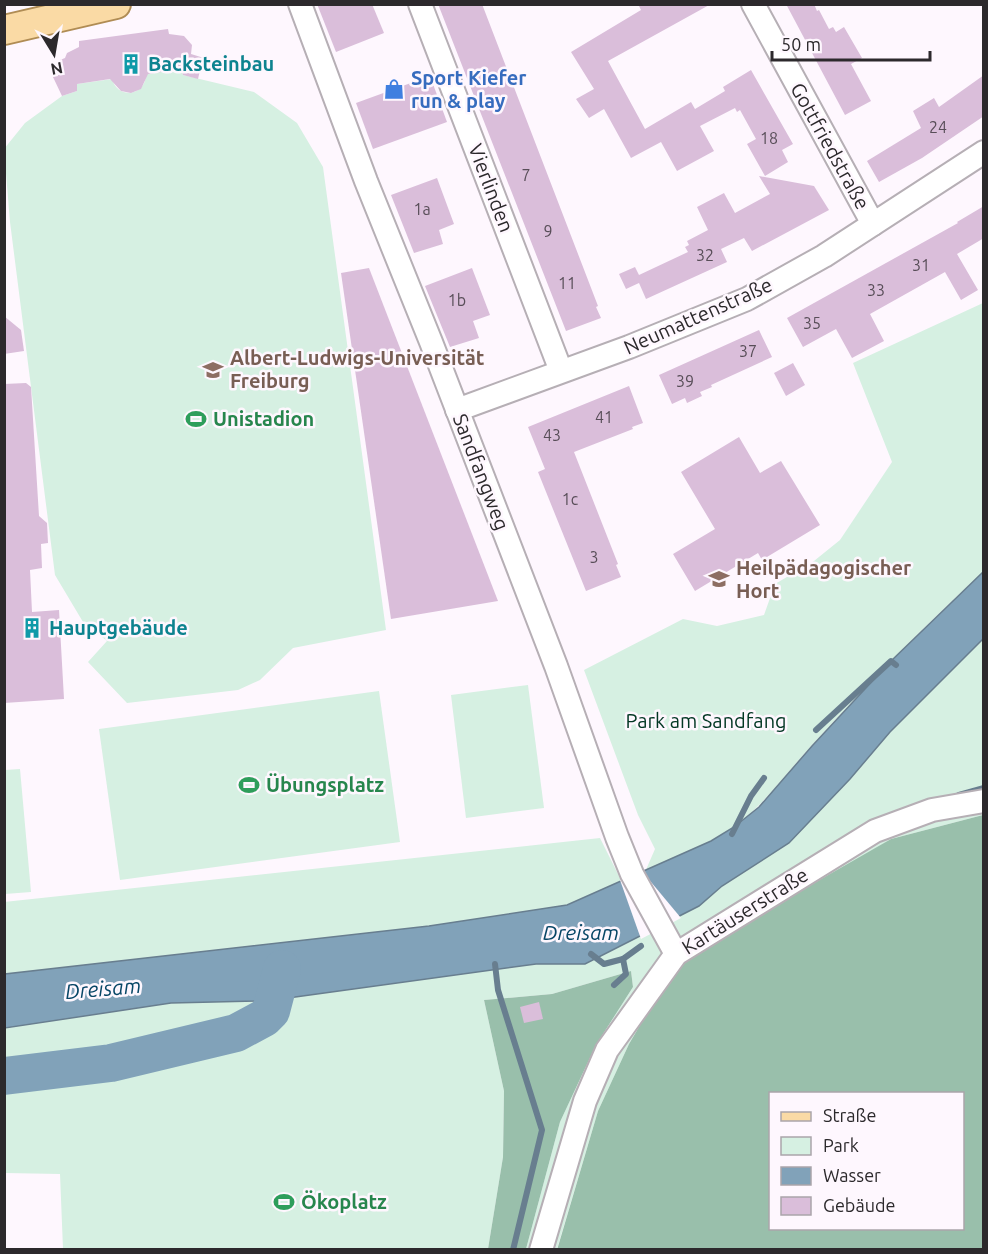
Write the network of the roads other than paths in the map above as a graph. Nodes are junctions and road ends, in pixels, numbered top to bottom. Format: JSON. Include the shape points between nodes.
{"nodes":[{"id":1,"x":116,"y":4,"type":"edge"},
{"id":2,"x":300,"y":4,"type":"edge"},
{"id":3,"x":420,"y":4,"type":"edge"},
{"id":4,"x":753,"y":4,"type":"edge"},
{"id":5,"x":4,"y":30,"type":"edge"},
{"id":6,"x":984,"y":152,"type":"edge"},
{"id":7,"x":873,"y":224,"type":"junction"},
{"id":8,"x":561,"y":371,"type":"junction"},
{"id":9,"x":457,"y":410,"type":"junction"},
{"id":10,"x":984,"y":801,"type":"edge"},
{"id":11,"x":671,"y":946,"type":"junction"},
{"id":12,"x":541,"y":1250,"type":"edge"}],
"edges":[{"from":1,"to":5,"type":"main road"},
{"from":2,"to":9,"type":"street","name":"Sandfangweg"},
{"from":3,"to":8,"type":"street","name":"Vierlinden"},
{"from":4,"to":7,"type":"street","name":"Gottfriedstraße"},
{"from":6,"to":7,"type":"street","name":"Neumattenstraße"},
{"from":7,"to":8,"type":"street","name":"Neumattenstraße","via":[[747,299]]},
{"from":8,"to":9,"type":"street","name":"Neumattenstraße"},
{"from":9,"to":11,"type":"street","name":"Sandfangweg","via":[[632,874]]},
{"from":10,"to":11,"type":"street","name":"Kartäuserstraße","via":[[932,810],[875,831]]},
{"from":11,"to":12,"type":"street","name":"Kartäuserstraße","via":[[607,1050],[585,1101]]}]}
